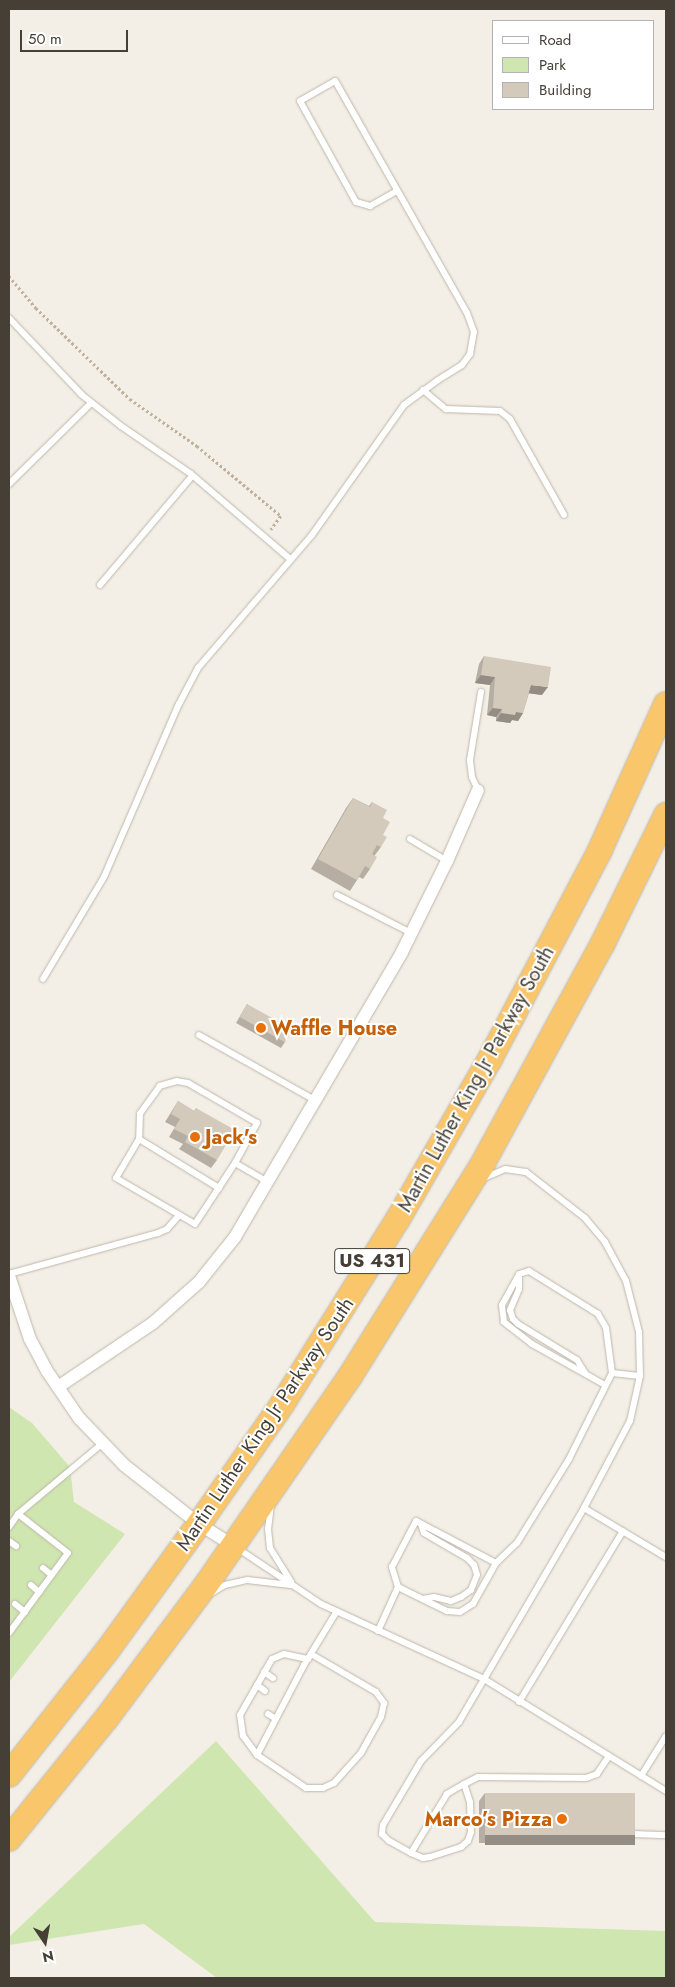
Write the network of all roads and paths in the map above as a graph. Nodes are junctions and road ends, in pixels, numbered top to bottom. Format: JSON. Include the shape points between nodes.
{"nodes":[{"id":1,"x":398,"y":191,"type":"junction"},
{"id":2,"x":9,"y":276,"type":"edge"},
{"id":3,"x":9,"y":318,"type":"edge"},
{"id":4,"x":423,"y":390,"type":"junction"},
{"id":5,"x":91,"y":403,"type":"junction"},
{"id":6,"x":192,"y":476,"type":"junction"},
{"id":7,"x":9,"y":484,"type":"edge"},
{"id":8,"x":564,"y":515,"type":"dead end"},
{"id":9,"x":265,"y":538,"type":"junction"},
{"id":10,"x":290,"y":560,"type":"junction"},
{"id":11,"x":100,"y":585,"type":"dead end"},
{"id":12,"x":481,"y":692,"type":"dead end"},
{"id":13,"x":666,"y":704,"type":"edge"},
{"id":14,"x":478,"y":790,"type":"joint"},
{"id":15,"x":666,"y":815,"type":"edge"},
{"id":16,"x":410,"y":840,"type":"dead end"},
{"id":17,"x":447,"y":861,"type":"junction"},
{"id":18,"x":337,"y":895,"type":"dead end"},
{"id":19,"x":411,"y":933,"type":"junction"},
{"id":20,"x":43,"y":979,"type":"dead end"},
{"id":21,"x":199,"y":1035,"type":"dead end"},
{"id":22,"x":316,"y":1101,"type":"junction"},
{"id":23,"x":139,"y":1139,"type":"junction"},
{"id":24,"x":236,"y":1163,"type":"junction"},
{"id":25,"x":268,"y":1182,"type":"junction"},
{"id":26,"x":219,"y":1188,"type":"junction"},
{"id":27,"x":467,"y":1190,"type":"junction"},
{"id":28,"x":179,"y":1215,"type":"junction"},
{"id":29,"x":9,"y":1275,"type":"edge"},
{"id":30,"x":612,"y":1373,"type":"junction"},
{"id":31,"x":640,"y":1376,"type":"junction"},
{"id":32,"x":605,"y":1385,"type":"junction"},
{"id":33,"x":58,"y":1387,"type":"junction"},
{"id":34,"x":103,"y":1443,"type":"junction"},
{"id":35,"x":272,"y":1492,"type":"junction"},
{"id":36,"x":584,"y":1508,"type":"junction"},
{"id":37,"x":18,"y":1514,"type":"junction"},
{"id":38,"x":200,"y":1524,"type":"junction"},
{"id":39,"x":422,"y":1524,"type":"junction"},
{"id":40,"x":9,"y":1527,"type":"edge"},
{"id":41,"x":623,"y":1531,"type":"junction"},
{"id":42,"x":9,"y":1541,"type":"edge"},
{"id":43,"x":16,"y":1546,"type":"dead end"},
{"id":44,"x":234,"y":1546,"type":"junction"},
{"id":45,"x":666,"y":1556,"type":"edge"},
{"id":46,"x":496,"y":1563,"type":"junction"},
{"id":47,"x":43,"y":1568,"type":"dead end"},
{"id":48,"x":52,"y":1575,"type":"junction"},
{"id":49,"x":293,"y":1585,"type":"junction"},
{"id":50,"x":31,"y":1586,"type":"dead end"},
{"id":51,"x":398,"y":1587,"type":"junction"},
{"id":52,"x":39,"y":1592,"type":"junction"},
{"id":53,"x":422,"y":1599,"type":"junction"},
{"id":54,"x":15,"y":1604,"type":"dead end"},
{"id":55,"x":190,"y":1607,"type":"junction"},
{"id":56,"x":337,"y":1611,"type":"junction"},
{"id":57,"x":25,"y":1612,"type":"junction"},
{"id":58,"x":378,"y":1630,"type":"junction"},
{"id":59,"x":9,"y":1633,"type":"edge"},
{"id":60,"x":310,"y":1656,"type":"junction"},
{"id":61,"x":264,"y":1672,"type":"junction"},
{"id":62,"x":273,"y":1678,"type":"dead end"},
{"id":63,"x":484,"y":1679,"type":"junction"},
{"id":64,"x":257,"y":1685,"type":"junction"},
{"id":65,"x":265,"y":1691,"type":"dead end"},
{"id":66,"x":248,"y":1700,"type":"junction"},
{"id":67,"x":519,"y":1702,"type":"junction"},
{"id":68,"x":256,"y":1706,"type":"dead end"},
{"id":69,"x":268,"y":1714,"type":"dead end"},
{"id":70,"x":276,"y":1719,"type":"junction"},
{"id":71,"x":666,"y":1736,"type":"edge"},
{"id":72,"x":256,"y":1755,"type":"junction"},
{"id":73,"x":609,"y":1756,"type":"junction"},
{"id":74,"x":9,"y":1775,"type":"edge"},
{"id":75,"x":641,"y":1776,"type":"junction"},
{"id":76,"x":464,"y":1784,"type":"junction"},
{"id":77,"x":666,"y":1791,"type":"edge"},
{"id":78,"x":633,"y":1834,"type":"edge"},
{"id":79,"x":666,"y":1835,"type":"edge"},
{"id":80,"x":9,"y":1839,"type":"edge"},
{"id":81,"x":411,"y":1853,"type":"junction"}],
"edges":[{"from":1,"to":1,"type":"lane","via":[[370,206],[356,202],[300,101],[335,81]]},
{"from":1,"to":4,"type":"lane","via":[[467,313],[474,332],[470,354],[462,366]]},
{"from":2,"to":9,"type":"path","via":[[36,308],[130,399],[197,446],[281,516]]},
{"from":3,"to":5,"type":"lane"},
{"from":4,"to":8,"type":"lane","via":[[446,409],[500,411],[510,419]]},
{"from":4,"to":10,"type":"lane","via":[[404,405],[312,535]]},
{"from":5,"to":6,"type":"lane"},
{"from":5,"to":7,"type":"lane"},
{"from":6,"to":9,"type":"lane"},
{"from":6,"to":11,"type":"lane"},
{"from":9,"to":10,"type":"lane"},
{"from":10,"to":20,"type":"lane","via":[[198,668],[104,876]]},
{"from":12,"to":14,"type":"lane","via":[[470,760]]},
{"from":13,"to":38,"type":"highway","name":"Martin Luther King Jr Parkway South","number":"US 431","via":[[600,850],[490,1059],[398,1219],[283,1404]]},
{"from":14,"to":17,"type":"street"},
{"from":15,"to":27,"type":"highway","name":"Martin Luther King Jr Parkway South","number":"US 431","via":[[564,1018]]},
{"from":16,"to":17,"type":"lane"},
{"from":17,"to":19,"type":"street"},
{"from":18,"to":19,"type":"lane"},
{"from":19,"to":22,"type":"street"},
{"from":21,"to":22,"type":"lane"},
{"from":22,"to":25,"type":"street"},
{"from":23,"to":24,"type":"lane","via":[[140,1114],[158,1089],[171,1081],[182,1081],[256,1123]]},
{"from":23,"to":26,"type":"lane"},
{"from":23,"to":28,"type":"lane","via":[[116,1178]]},
{"from":24,"to":25,"type":"lane"},
{"from":24,"to":26,"type":"lane"},
{"from":25,"to":33,"type":"street","via":[[236,1237],[199,1282],[153,1323]]},
{"from":26,"to":28,"type":"lane","via":[[195,1224]]},
{"from":27,"to":31,"type":"lane","via":[[488,1175],[505,1169],[526,1172],[584,1218],[605,1242],[626,1281],[639,1332]]},
{"from":27,"to":35,"type":"highway","name":"Martin Luther King Jr Parkway South","number":"US 431","via":[[349,1378]]},
{"from":28,"to":29,"type":"lane","via":[[158,1234]]},
{"from":29,"to":33,"type":"street","via":[[30,1339]]},
{"from":30,"to":31,"type":"lane"},
{"from":30,"to":32,"type":"lane"},
{"from":30,"to":32,"type":"lane","via":[[606,1328],[598,1314],[529,1271],[519,1274],[519,1289],[510,1310],[513,1319],[576,1360],[586,1374]]},
{"from":31,"to":36,"type":"lane","via":[[630,1421]]},
{"from":32,"to":46,"type":"lane","via":[[569,1459],[517,1543]]},
{"from":33,"to":34,"type":"street","via":[[79,1418]]},
{"from":34,"to":37,"type":"lane"},
{"from":34,"to":38,"type":"street","via":[[124,1465]]},
{"from":35,"to":44,"type":"highway","name":"Martin Luther King Jr Parkway South","number":"US 431"},
{"from":35,"to":49,"type":"lane","via":[[268,1530],[270,1548]]},
{"from":36,"to":41,"type":"lane"},
{"from":36,"to":63,"type":"lane"},
{"from":37,"to":40,"type":"lane"},
{"from":37,"to":48,"type":"lane","via":[[68,1553]]},
{"from":38,"to":44,"type":"street"},
{"from":38,"to":74,"type":"highway","name":"Martin Luther King Jr Parkway South","number":"US 431","via":[[107,1651]]},
{"from":39,"to":46,"type":"lane"},
{"from":39,"to":51,"type":"lane","via":[[416,1521],[392,1567]]},
{"from":39,"to":53,"type":"lane","via":[[424,1533],[467,1558],[477,1575],[471,1590],[461,1597],[450,1601],[434,1597]]},
{"from":41,"to":45,"type":"lane"},
{"from":41,"to":67,"type":"lane"},
{"from":42,"to":43,"type":"lane"},
{"from":44,"to":49,"type":"lane"},
{"from":44,"to":55,"type":"highway","name":"Martin Luther King Jr Parkway South","number":"US 431"},
{"from":46,"to":53,"type":"lane","via":[[473,1604],[460,1612],[447,1611]]},
{"from":47,"to":48,"type":"lane"},
{"from":48,"to":52,"type":"lane"},
{"from":49,"to":55,"type":"lane","via":[[247,1580],[225,1585]]},
{"from":49,"to":56,"type":"lane"},
{"from":50,"to":52,"type":"lane"},
{"from":51,"to":53,"type":"lane"},
{"from":51,"to":58,"type":"lane"},
{"from":52,"to":57,"type":"lane"},
{"from":54,"to":57,"type":"lane"},
{"from":55,"to":80,"type":"highway","name":"Martin Luther King Jr Parkway South","number":"US 431","via":[[106,1719]]},
{"from":56,"to":58,"type":"lane"},
{"from":56,"to":60,"type":"lane"},
{"from":57,"to":59,"type":"lane"},
{"from":58,"to":63,"type":"lane"},
{"from":60,"to":61,"type":"lane","via":[[284,1654],[272,1659]]},
{"from":60,"to":70,"type":"lane","via":[[280,1703]]},
{"from":60,"to":72,"type":"lane","via":[[376,1692],[384,1703],[381,1717],[361,1753],[334,1783],[323,1788],[306,1788]]},
{"from":61,"to":62,"type":"lane"},
{"from":61,"to":64,"type":"lane"},
{"from":63,"to":67,"type":"lane"},
{"from":63,"to":81,"type":"lane","via":[[459,1722],[421,1761],[383,1825],[382,1834],[388,1841]]},
{"from":64,"to":65,"type":"lane"},
{"from":64,"to":66,"type":"lane"},
{"from":66,"to":68,"type":"lane"},
{"from":66,"to":72,"type":"lane","via":[[240,1715],[240,1726]]},
{"from":67,"to":73,"type":"lane"},
{"from":69,"to":70,"type":"lane"},
{"from":70,"to":72,"type":"lane"},
{"from":71,"to":75,"type":"lane"},
{"from":73,"to":75,"type":"lane"},
{"from":73,"to":76,"type":"lane","via":[[597,1774],[586,1778],[478,1777]]},
{"from":75,"to":77,"type":"lane"},
{"from":76,"to":81,"type":"lane","via":[[447,1794]]},
{"from":76,"to":81,"type":"lane","via":[[470,1802],[471,1832],[468,1841],[461,1847],[430,1857]]},
{"from":78,"to":79,"type":"lane"}]}
